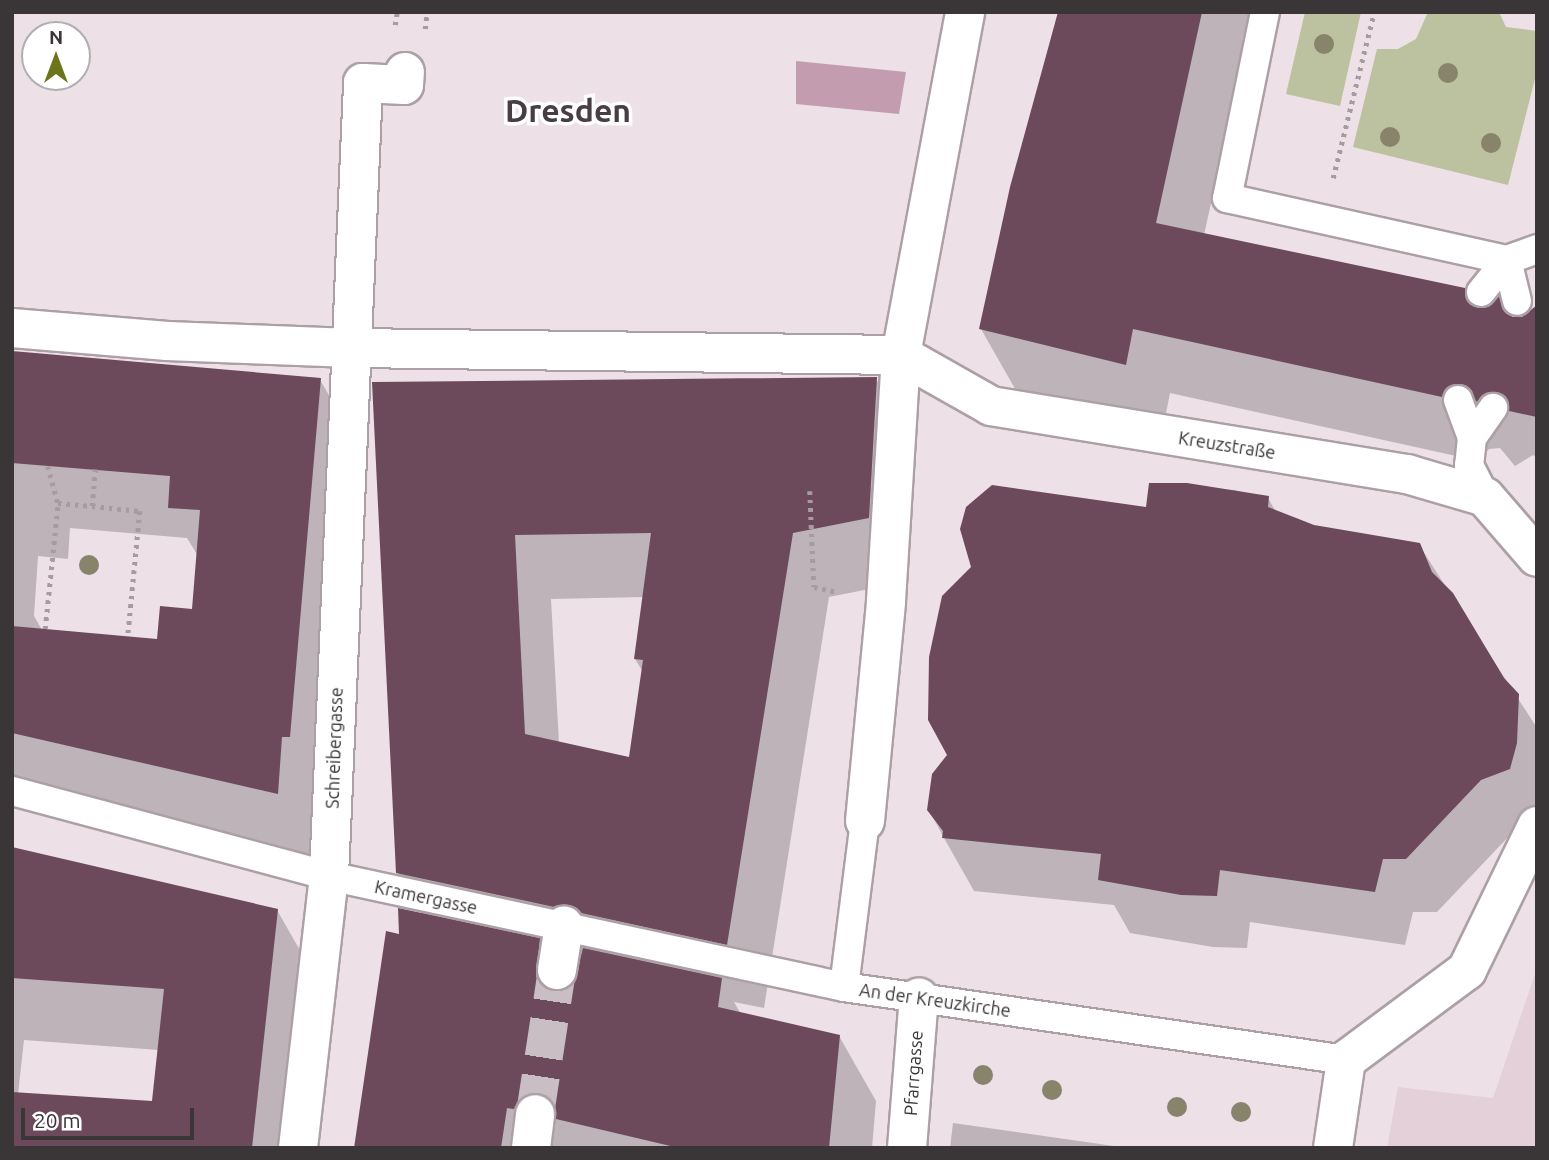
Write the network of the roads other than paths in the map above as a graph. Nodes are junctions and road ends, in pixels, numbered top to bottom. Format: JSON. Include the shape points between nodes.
{"nodes":[{"id":1,"x":965,"y":12,"type":"edge"},
{"id":2,"x":1265,"y":12,"type":"edge"},
{"id":3,"x":406,"y":66,"type":"dead end"},
{"id":4,"x":1537,"y":249,"type":"edge"},
{"id":5,"x":1507,"y":260,"type":"junction"},
{"id":6,"x":1481,"y":292,"type":"dead end"},
{"id":7,"x":1517,"y":300,"type":"dead end"},
{"id":8,"x":12,"y":328,"type":"edge"},
{"id":9,"x":351,"y":348,"type":"junction"},
{"id":10,"x":901,"y":355,"type":"junction"},
{"id":11,"x":1458,"y":400,"type":"dead end"},
{"id":12,"x":1493,"y":408,"type":"dead end"},
{"id":13,"x":1472,"y":438,"type":"junction"},
{"id":14,"x":1485,"y":497,"type":"junction"},
{"id":15,"x":1537,"y":556,"type":"edge"},
{"id":16,"x":12,"y":791,"type":"edge"},
{"id":17,"x":865,"y":821,"type":"joint"},
{"id":18,"x":1537,"y":826,"type":"edge"},
{"id":19,"x":329,"y":876,"type":"junction"},
{"id":20,"x":564,"y":926,"type":"junction"},
{"id":21,"x":557,"y":970,"type":"tunnel mouth"},
{"id":22,"x":844,"y":987,"type":"junction"},
{"id":23,"x":919,"y":997,"type":"junction"},
{"id":24,"x":1346,"y":1060,"type":"junction"},
{"id":25,"x":298,"y":1148,"type":"edge"},
{"id":26,"x":907,"y":1148,"type":"edge"},
{"id":27,"x":1334,"y":1148,"type":"edge"}],
"edges":[{"from":1,"to":10,"type":"street","name":"An der Kreuzkirche"},
{"from":2,"to":5,"type":"lane","via":[[1227,198]]},
{"from":3,"to":9,"type":"street","name":"Schreibergasse","via":[[404,85],[363,83]]},
{"from":4,"to":5,"type":"lane"},
{"from":5,"to":6,"type":"lane"},
{"from":5,"to":7,"type":"lane"},
{"from":8,"to":9,"type":"street","via":[[167,341]]},
{"from":9,"to":10,"type":"street"},
{"from":9,"to":19,"type":"street","name":"Schreibergasse"},
{"from":10,"to":14,"type":"street","name":"Kreuzstraße","via":[[991,406],[1407,474]]},
{"from":10,"to":17,"type":"street","name":"An der Kreuzkirche","via":[[887,601]]},
{"from":11,"to":13,"type":"lane"},
{"from":12,"to":13,"type":"lane"},
{"from":13,"to":14,"type":"lane","via":[[1469,465]]},
{"from":14,"to":15,"type":"street"},
{"from":16,"to":19,"type":"lane","name":"Kramergasse"},
{"from":17,"to":22,"type":"lane","name":"An der Kreuzkirche"},
{"from":18,"to":24,"type":"street","via":[[1467,970]]},
{"from":19,"to":20,"type":"lane","name":"Kramergasse"},
{"from":19,"to":25,"type":"street","name":"Schreibergasse"},
{"from":20,"to":21,"type":"street"},
{"from":20,"to":22,"type":"lane","name":"Kramergasse"},
{"from":22,"to":23,"type":"lane","name":"An der Kreuzkirche"},
{"from":23,"to":24,"type":"lane","name":"An der Kreuzkirche"},
{"from":23,"to":26,"type":"street","name":"Pfarrgasse"},
{"from":24,"to":27,"type":"street"}]}
